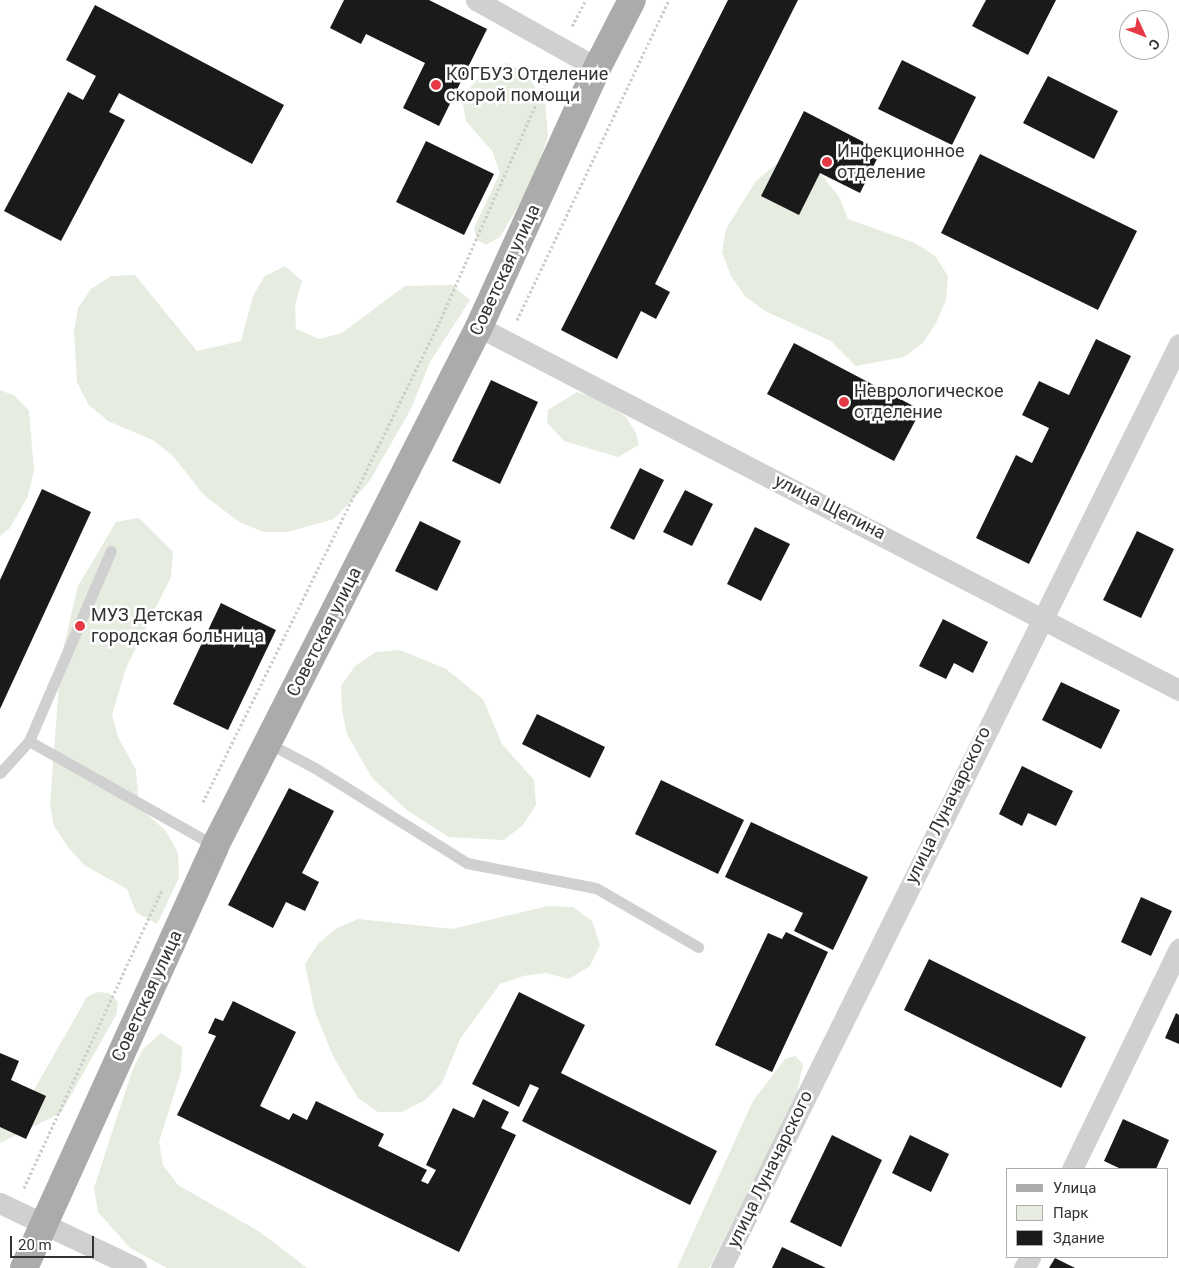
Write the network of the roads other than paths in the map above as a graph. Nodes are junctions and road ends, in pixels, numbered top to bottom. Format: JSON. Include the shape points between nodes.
{"nodes":[{"id":1,"x":476,"y":0,"type":"edge"},
{"id":2,"x":624,"y":3,"type":"edge"},
{"id":3,"x":597,"y":68,"type":"junction"},
{"id":4,"x":479,"y":327,"type":"junction"},
{"id":5,"x":1179,"y":344,"type":"edge"},
{"id":6,"x":111,"y":551,"type":"dead end"},
{"id":7,"x":1041,"y":617,"type":"junction"},
{"id":8,"x":1179,"y":690,"type":"edge"},
{"id":9,"x":29,"y":741,"type":"junction"},
{"id":10,"x":268,"y":743,"type":"junction"},
{"id":11,"x":0,"y":773,"type":"edge"},
{"id":12,"x":215,"y":846,"type":"junction"},
{"id":13,"x":698,"y":947,"type":"dead end"},
{"id":14,"x":1179,"y":949,"type":"edge"},
{"id":15,"x":1072,"y":1168,"type":"edge"},
{"id":16,"x":7,"y":1206,"type":"edge"},
{"id":17,"x":43,"y":1224,"type":"junction"},
{"id":18,"x":24,"y":1268,"type":"edge"},
{"id":19,"x":136,"y":1268,"type":"edge"},
{"id":20,"x":721,"y":1268,"type":"edge"}],
"edges":[{"from":1,"to":3,"type":"street"},
{"from":2,"to":3,"type":"main road","name":"Советская улица"},
{"from":3,"to":4,"type":"main road","name":"Советская улица"},
{"from":4,"to":7,"type":"street","name":"улица Щепина"},
{"from":4,"to":10,"type":"main road","name":"Советская улица"},
{"from":5,"to":7,"type":"street","name":"улица Луначарского"},
{"from":6,"to":9,"type":"lane"},
{"from":7,"to":8,"type":"street","name":"улица Щепина"},
{"from":7,"to":20,"type":"street","name":"улица Луначарского"},
{"from":9,"to":11,"type":"lane"},
{"from":9,"to":12,"type":"lane"},
{"from":10,"to":12,"type":"main road","name":"Советская улица"},
{"from":10,"to":13,"type":"lane","via":[[315,768],[467,863],[596,888]]},
{"from":12,"to":17,"type":"main road","name":"Советская улица"},
{"from":14,"to":15,"type":"street"},
{"from":16,"to":17,"type":"street"},
{"from":17,"to":18,"type":"main road","name":"Советская улица"},
{"from":17,"to":19,"type":"street"}]}
